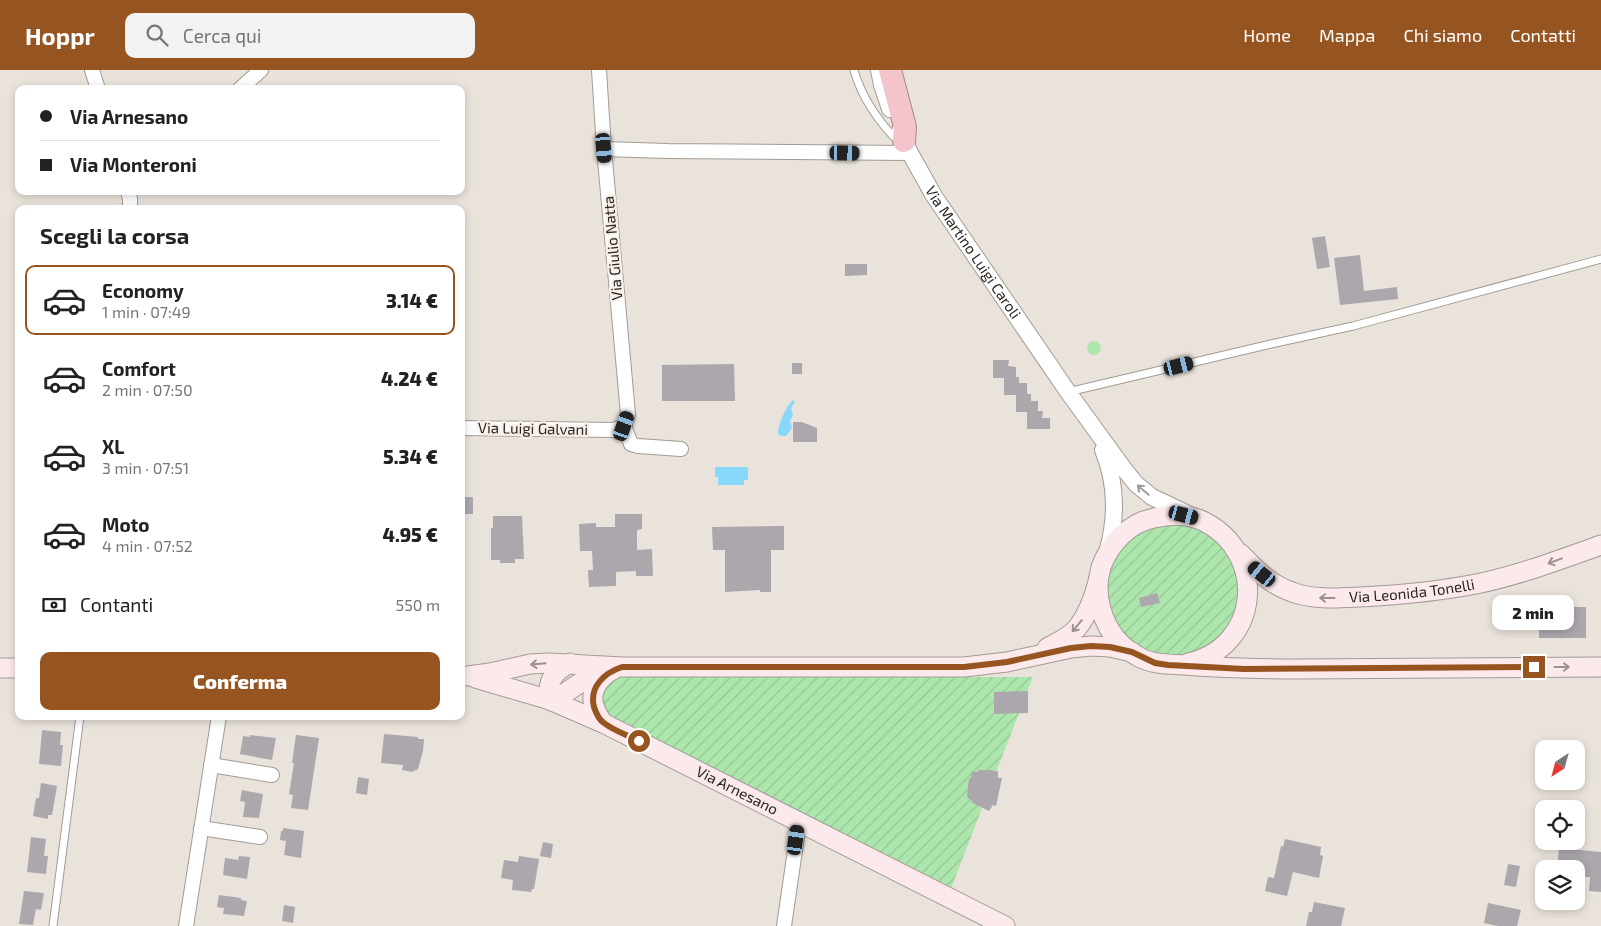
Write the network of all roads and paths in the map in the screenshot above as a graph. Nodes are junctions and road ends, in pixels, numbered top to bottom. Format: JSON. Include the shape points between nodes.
{"nodes":[{"id":1,"x":92,"y":70,"type":"edge"},
{"id":2,"x":261,"y":70,"type":"edge"},
{"id":3,"x":599,"y":70,"type":"edge"},
{"id":4,"x":854,"y":70,"type":"edge"},
{"id":5,"x":879,"y":70,"type":"edge"},
{"id":6,"x":890,"y":70,"type":"edge"},
{"id":7,"x":97,"y":85,"type":"edge"},
{"id":8,"x":244,"y":85,"type":"edge"},
{"id":9,"x":907,"y":147,"type":"junction"},
{"id":10,"x":604,"y":148,"type":"junction"},
{"id":11,"x":1601,"y":259,"type":"edge"},
{"id":12,"x":1068,"y":392,"type":"junction"},
{"id":13,"x":1090,"y":423,"type":"junction"},
{"id":14,"x":624,"y":426,"type":"junction"},
{"id":15,"x":465,"y":428,"type":"edge"},
{"id":16,"x":681,"y":449,"type":"dead end"},
{"id":17,"x":1201,"y":520,"type":"junction"},
{"id":18,"x":1234,"y":545,"type":"junction"},
{"id":19,"x":1601,"y":545,"type":"edge"},
{"id":20,"x":1106,"y":555,"type":"junction"},
{"id":21,"x":1098,"y":582,"type":"junction"},
{"id":22,"x":1132,"y":652,"type":"junction"},
{"id":23,"x":1028,"y":658,"type":"junction"},
{"id":24,"x":570,"y":663,"type":"junction"},
{"id":25,"x":1181,"y":665,"type":"junction"},
{"id":26,"x":1601,"y":667,"type":"edge"},
{"id":27,"x":0,"y":668,"type":"edge"},
{"id":28,"x":15,"y":668,"type":"edge"},
{"id":29,"x":617,"y":669,"type":"junction"},
{"id":30,"x":465,"y":675,"type":"edge"},
{"id":31,"x":550,"y":700,"type":"junction"},
{"id":32,"x":79,"y":720,"type":"edge"},
{"id":33,"x":218,"y":720,"type":"edge"},
{"id":34,"x":603,"y":723,"type":"junction"},
{"id":35,"x":211,"y":764,"type":"junction"},
{"id":36,"x":272,"y":775,"type":"dead end"},
{"id":37,"x":799,"y":823,"type":"junction"},
{"id":38,"x":201,"y":828,"type":"junction"},
{"id":39,"x":260,"y":836,"type":"dead end"},
{"id":40,"x":52,"y":926,"type":"edge"},
{"id":41,"x":186,"y":926,"type":"edge"},
{"id":42,"x":784,"y":926,"type":"edge"},
{"id":43,"x":1005,"y":926,"type":"edge"}],
"edges":[{"from":1,"to":7,"type":"street"},
{"from":2,"to":8,"type":"street"},
{"from":3,"to":10,"type":"street","name":"Via Giulio Natta"},
{"from":4,"to":9,"type":"lane","via":[[857,83],[869,104],[889,133]]},
{"from":5,"to":9,"type":"street","name":"Via Martino Luigi Caroli"},
{"from":6,"to":9,"type":"highway"},
{"from":9,"to":10,"type":"street","via":[[667,151]]},
{"from":9,"to":12,"type":"street","name":"Via Martino Luigi Caroli","via":[[934,196]]},
{"from":10,"to":14,"type":"street","name":"Via Giulio Natta","via":[[628,414]]},
{"from":11,"to":12,"type":"lane","via":[[1353,326]]},
{"from":12,"to":13,"type":"street","name":"Via Martino Luigi Caroli"},
{"from":17,"to":13,"type":"street","name":"Via Martino Luigi Caroli","one_way":true,"via":[[1152,497],[1136,484]]},
{"from":13,"to":20,"type":"street","name":"Via Martino Luigi Caroli","via":[[1108,461],[1115,496],[1112,535]]},
{"from":14,"to":15,"type":"street","name":"Via Luigi Galvani","via":[[613,430]]},
{"from":14,"to":16,"type":"street","via":[[631,444]]},
{"from":17,"to":18,"type":"main road"},
{"from":17,"to":20,"type":"main road","via":[[1184,515],[1147,519],[1117,540]]},
{"from":19,"to":18,"type":"main road","name":"Via Leonida Tonelli","one_way":true,"via":[[1544,566],[1481,583],[1408,594],[1346,598],[1314,598],[1293,593],[1271,582]]},
{"from":18,"to":25,"type":"main road","via":[[1247,577],[1248,595],[1238,628],[1214,653]]},
{"from":20,"to":21,"type":"main road"},
{"from":21,"to":22,"type":"main road","via":[[1098,598],[1107,626]]},
{"from":21,"to":23,"type":"main road","one_way":true,"via":[[1089,609],[1078,627],[1069,636]]},
{"from":22,"to":23,"type":"main road","via":[[1091,646]]},
{"from":22,"to":25,"type":"main road","via":[[1155,663]]},
{"from":23,"to":29,"type":"main road","via":[[964,667]]},
{"from":24,"to":29,"type":"main road"},
{"from":24,"to":30,"type":"main road","one_way":true,"via":[[530,664],[499,672]]},
{"from":24,"to":31,"type":"main road","via":[[559,669],[551,680]]},
{"from":25,"to":26,"type":"main road","one_way":true,"via":[[1244,669]]},
{"from":27,"to":28,"type":"main road"},
{"from":29,"to":31,"type":"main road","via":[[583,681]]},
{"from":29,"to":34,"type":"main road","via":[[594,689],[596,713]]},
{"from":30,"to":31,"type":"main road","name":"Via Arnesano"},
{"from":31,"to":34,"type":"main road","name":"Via Arnesano"},
{"from":32,"to":40,"type":"lane"},
{"from":33,"to":35,"type":"street"},
{"from":34,"to":37,"type":"main road","name":"Via Arnesano"},
{"from":35,"to":36,"type":"street"},
{"from":35,"to":38,"type":"street"},
{"from":37,"to":42,"type":"street"},
{"from":37,"to":43,"type":"main road","name":"Via Arnesano"},
{"from":38,"to":39,"type":"street"},
{"from":38,"to":41,"type":"street"}]}
